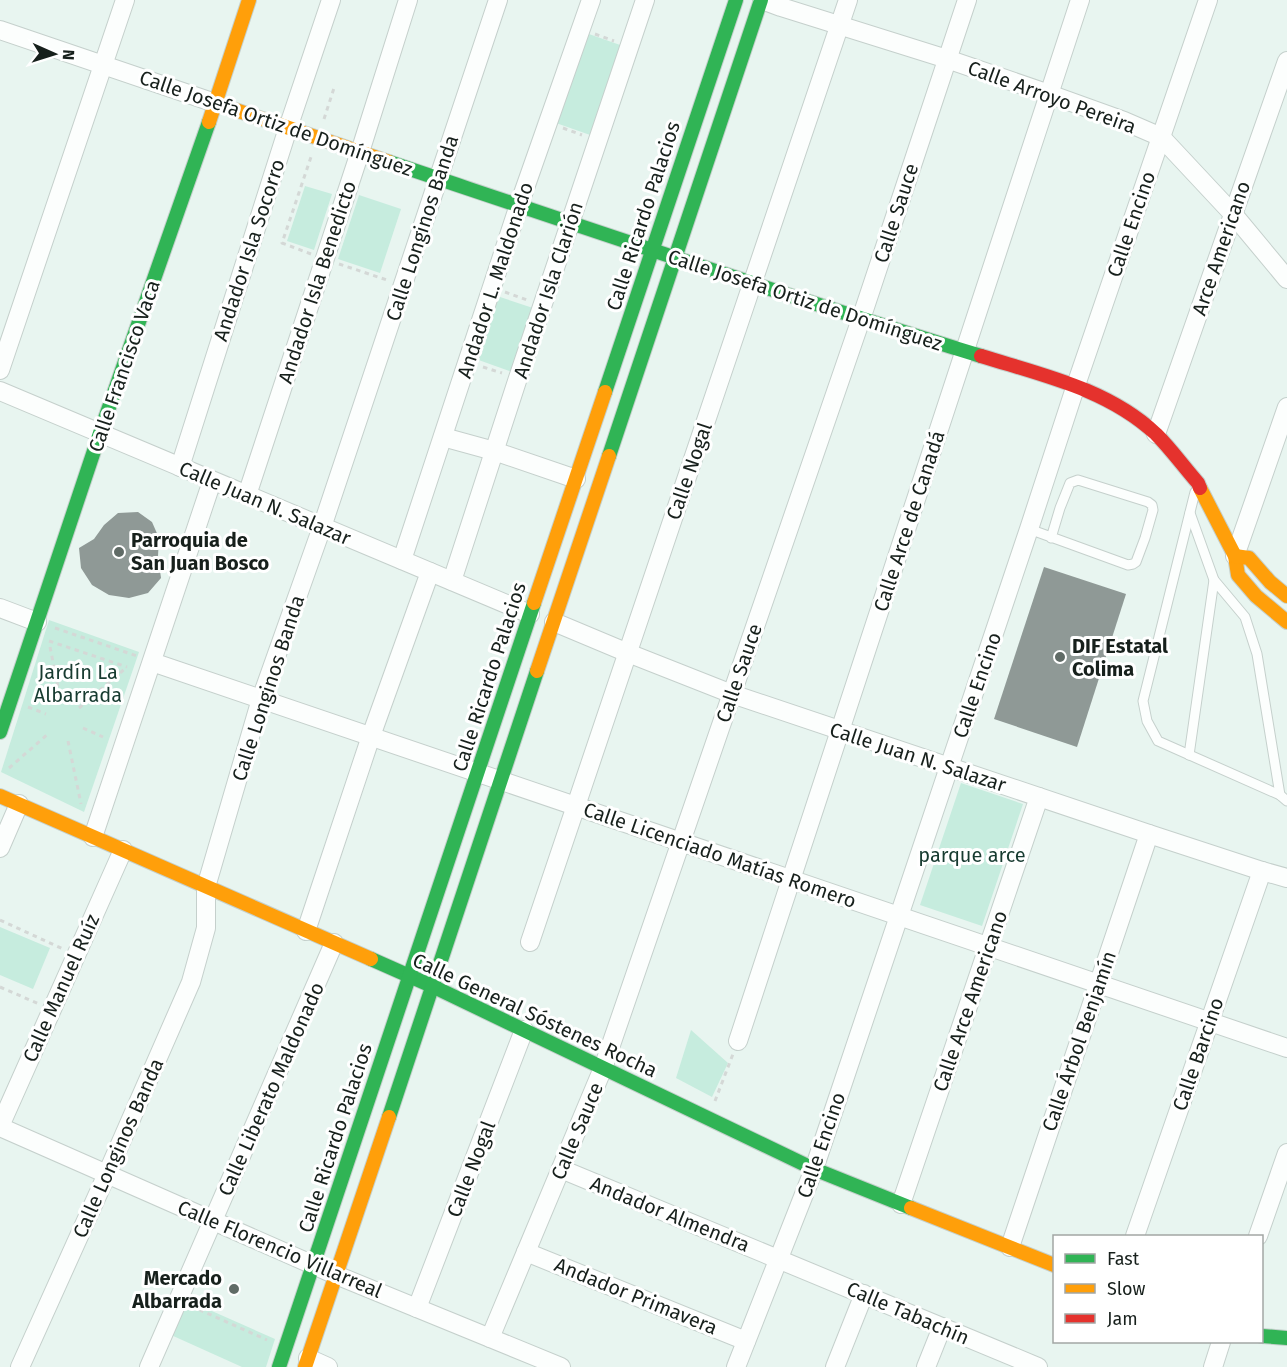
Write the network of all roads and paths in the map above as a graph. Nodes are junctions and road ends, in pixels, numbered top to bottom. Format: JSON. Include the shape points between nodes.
{"nodes":[{"id":1,"x":125,"y":0,"type":"edge"},
{"id":2,"x":249,"y":0,"type":"edge"},
{"id":3,"x":331,"y":0,"type":"edge"},
{"id":4,"x":408,"y":0,"type":"edge"},
{"id":5,"x":498,"y":0,"type":"edge"},
{"id":6,"x":591,"y":0,"type":"edge"},
{"id":7,"x":645,"y":0,"type":"edge"},
{"id":8,"x":736,"y":0,"type":"edge"},
{"id":9,"x":762,"y":0,"type":"edge"},
{"id":10,"x":848,"y":0,"type":"edge"},
{"id":11,"x":967,"y":0,"type":"edge"},
{"id":12,"x":1080,"y":0,"type":"edge"},
{"id":13,"x":1208,"y":0,"type":"edge"},
{"id":14,"x":788,"y":4,"type":"edge"},
{"id":15,"x":839,"y":26,"type":"junction"},
{"id":16,"x":580,"y":29,"type":"junction"},
{"id":17,"x":0,"y":30,"type":"edge"},
{"id":18,"x":630,"y":46,"type":"junction"},
{"id":19,"x":947,"y":59,"type":"junction"},
{"id":20,"x":1287,"y":61,"type":"edge"},
{"id":21,"x":103,"y":65,"type":"junction"},
{"id":22,"x":1049,"y":94,"type":"junction"},
{"id":23,"x":215,"y":103,"type":"junction"},
{"id":24,"x":547,"y":123,"type":"junction"},
{"id":25,"x":288,"y":128,"type":"junction"},
{"id":26,"x":1161,"y":137,"type":"junction"},
{"id":27,"x":598,"y":140,"type":"junction"},
{"id":28,"x":360,"y":152,"type":"junction"},
{"id":29,"x":439,"y":178,"type":"junction"},
{"id":30,"x":519,"y":205,"type":"junction"},
{"id":31,"x":1233,"y":214,"type":"junction"},
{"id":32,"x":570,"y":223,"type":"junction"},
{"id":33,"x":652,"y":250,"type":"junction"},
{"id":34,"x":675,"y":258,"type":"junction"},
{"id":35,"x":1287,"y":279,"type":"edge"},
{"id":36,"x":753,"y":283,"type":"junction"},
{"id":37,"x":491,"y":288,"type":"junction"},
{"id":38,"x":543,"y":305,"type":"junction"},
{"id":39,"x":861,"y":319,"type":"junction"},
{"id":40,"x":964,"y":351,"type":"junction"},
{"id":41,"x":467,"y":362,"type":"junction"},
{"id":42,"x":0,"y":370,"type":"edge"},
{"id":43,"x":518,"y":378,"type":"junction"},
{"id":44,"x":1076,"y":385,"type":"junction"},
{"id":45,"x":0,"y":391,"type":"edge"},
{"id":46,"x":1287,"y":407,"type":"edge"},
{"id":47,"x":100,"y":433,"type":"junction"},
{"id":48,"x":1156,"y":434,"type":"junction"},
{"id":49,"x":443,"y":437,"type":"junction"},
{"id":50,"x":494,"y":452,"type":"junction"},
{"id":51,"x":180,"y":467,"type":"junction"},
{"id":52,"x":576,"y":479,"type":"junction"},
{"id":53,"x":212,"y":481,"type":"junction"},
{"id":54,"x":1198,"y":483,"type":"junction"},
{"id":55,"x":247,"y":495,"type":"junction"},
{"id":56,"x":1190,"y":513,"type":"junction"},
{"id":57,"x":322,"y":527,"type":"junction"},
{"id":58,"x":1029,"y":530,"type":"junction"},
{"id":59,"x":1051,"y":538,"type":"junction"},
{"id":60,"x":1235,"y":556,"type":"junction"},
{"id":61,"x":402,"y":560,"type":"junction"},
{"id":62,"x":430,"y":572,"type":"junction"},
{"id":63,"x":1214,"y":580,"type":"junction"},
{"id":64,"x":452,"y":582,"type":"junction"},
{"id":65,"x":1287,"y":596,"type":"edge"},
{"id":66,"x":0,"y":608,"type":"edge"},
{"id":67,"x":530,"y":614,"type":"junction"},
{"id":68,"x":37,"y":622,"type":"junction"},
{"id":69,"x":554,"y":622,"type":"junction"},
{"id":70,"x":1287,"y":622,"type":"edge"},
{"id":71,"x":628,"y":653,"type":"junction"},
{"id":72,"x":153,"y":662,"type":"junction"},
{"id":73,"x":732,"y":694,"type":"junction"},
{"id":74,"x":261,"y":699,"type":"junction"},
{"id":75,"x":61,"y":702,"type":"dead end"},
{"id":76,"x":28,"y":707,"type":"dead end"},
{"id":77,"x":79,"y":708,"type":"dead end"},
{"id":78,"x":46,"y":714,"type":"dead end"},
{"id":79,"x":82,"y":729,"type":"dead end"},
{"id":80,"x":840,"y":731,"type":"junction"},
{"id":81,"x":0,"y":732,"type":"edge"},
{"id":82,"x":48,"y":734,"type":"dead end"},
{"id":83,"x":371,"y":736,"type":"junction"},
{"id":84,"x":103,"y":737,"type":"dead end"},
{"id":85,"x":68,"y":741,"type":"dead end"},
{"id":86,"x":1189,"y":755,"type":"junction"},
{"id":87,"x":9,"y":768,"type":"dead end"},
{"id":88,"x":949,"y":768,"type":"junction"},
{"id":89,"x":478,"y":772,"type":"junction"},
{"id":90,"x":501,"y":781,"type":"junction"},
{"id":91,"x":0,"y":796,"type":"edge"},
{"id":92,"x":1039,"y":798,"type":"junction"},
{"id":93,"x":1284,"y":798,"type":"edge"},
{"id":94,"x":19,"y":804,"type":"junction"},
{"id":95,"x":81,"y":804,"type":"dead end"},
{"id":96,"x":576,"y":806,"type":"junction"},
{"id":97,"x":1149,"y":834,"type":"junction"},
{"id":98,"x":93,"y":837,"type":"junction"},
{"id":99,"x":680,"y":841,"type":"junction"},
{"id":100,"x":0,"y":848,"type":"edge"},
{"id":101,"x":123,"y":850,"type":"junction"},
{"id":102,"x":1262,"y":871,"type":"junction"},
{"id":103,"x":1287,"y":878,"type":"edge"},
{"id":104,"x":791,"y":879,"type":"junction"},
{"id":105,"x":206,"y":887,"type":"junction"},
{"id":106,"x":899,"y":916,"type":"junction"},
{"id":107,"x":0,"y":920,"type":"edge"},
{"id":108,"x":306,"y":931,"type":"junction"},
{"id":109,"x":530,"y":942,"type":"dead end"},
{"id":110,"x":334,"y":943,"type":"junction"},
{"id":111,"x":988,"y":947,"type":"junction"},
{"id":112,"x":76,"y":955,"type":"junction"},
{"id":113,"x":410,"y":976,"type":"junction"},
{"id":114,"x":1098,"y":984,"type":"junction"},
{"id":115,"x":432,"y":986,"type":"junction"},
{"id":116,"x":0,"y":987,"type":"edge"},
{"id":117,"x":51,"y":1010,"type":"junction"},
{"id":118,"x":1209,"y":1022,"type":"junction"},
{"id":119,"x":524,"y":1030,"type":"junction"},
{"id":120,"x":738,"y":1041,"type":"joint"},
{"id":121,"x":1287,"y":1048,"type":"edge"},
{"id":122,"x":603,"y":1068,"type":"junction"},
{"id":123,"x":708,"y":1119,"type":"junction"},
{"id":124,"x":0,"y":1126,"type":"edge"},
{"id":125,"x":1287,"y":1153,"type":"edge"},
{"id":126,"x":561,"y":1169,"type":"junction"},
{"id":127,"x":814,"y":1169,"type":"junction"},
{"id":128,"x":107,"y":1174,"type":"junction"},
{"id":129,"x":901,"y":1204,"type":"junction"},
{"id":130,"x":213,"y":1221,"type":"junction"},
{"id":131,"x":1135,"y":1235,"type":"edge"},
{"id":132,"x":1257,"y":1235,"type":"edge"},
{"id":133,"x":1010,"y":1247,"type":"junction"},
{"id":134,"x":526,"y":1252,"type":"junction"},
{"id":135,"x":779,"y":1259,"type":"junction"},
{"id":136,"x":313,"y":1265,"type":"junction"},
{"id":137,"x":1053,"y":1265,"type":"edge"},
{"id":138,"x":336,"y":1275,"type":"junction"},
{"id":139,"x":864,"y":1294,"type":"junction"},
{"id":140,"x":179,"y":1300,"type":"junction"},
{"id":141,"x":417,"y":1308,"type":"junction"},
{"id":142,"x":942,"y":1327,"type":"junction"},
{"id":143,"x":1263,"y":1336,"type":"edge"},
{"id":144,"x":490,"y":1338,"type":"junction"},
{"id":145,"x":1287,"y":1338,"type":"edge"},
{"id":146,"x":746,"y":1341,"type":"junction"},
{"id":147,"x":1220,"y":1343,"type":"edge"},
{"id":148,"x":285,"y":1348,"type":"junction"},
{"id":149,"x":307,"y":1363,"type":"edge"},
{"id":150,"x":1031,"y":1366,"type":"edge"},
{"id":151,"x":20,"y":1367,"type":"edge"},
{"id":152,"x":149,"y":1367,"type":"edge"},
{"id":153,"x":279,"y":1367,"type":"edge"},
{"id":154,"x":328,"y":1367,"type":"edge"},
{"id":155,"x":561,"y":1367,"type":"edge"},
{"id":156,"x":736,"y":1367,"type":"edge"},
{"id":157,"x":835,"y":1367,"type":"edge"},
{"id":158,"x":926,"y":1367,"type":"edge"},
{"id":159,"x":1213,"y":1367,"type":"edge"}],
"edges":[{"from":1,"to":21,"type":"street"},
{"from":2,"to":23,"type":"street","name":"Calle Francisco Vaca"},
{"from":3,"to":25,"type":"street","name":"Andador Isla Socorro"},
{"from":4,"to":28,"type":"street","name":"Andador Isla Benedicto"},
{"from":5,"to":29,"type":"street","name":"Calle Longinos Banda"},
{"from":6,"to":16,"type":"street","name":"Andador L. Maldonado"},
{"from":7,"to":18,"type":"street","name":"Andador Isla Clarión"},
{"from":8,"to":33,"type":"street","name":"Calle Ricardo Palacios"},
{"from":9,"to":14,"type":"street","name":"Calle Arroyo Pereira"},
{"from":9,"to":34,"type":"street"},
{"from":10,"to":15,"type":"street","name":"Calle Nogal"},
{"from":11,"to":19,"type":"street","name":"Calle Sauce"},
{"from":12,"to":22,"type":"street","name":"Calle Arce de Canadá"},
{"from":13,"to":26,"type":"street","name":"Calle Encino"},
{"from":14,"to":15,"type":"street","name":"Calle Arroyo Pereira"},
{"from":15,"to":19,"type":"street","name":"Calle Arroyo Pereira"},
{"from":15,"to":36,"type":"street","name":"Calle Nogal"},
{"from":16,"to":18,"type":"path"},
{"from":16,"to":24,"type":"street","name":"Andador L. Maldonado"},
{"from":17,"to":21,"type":"street","name":"Calle Josefa Ortiz de Domínguez"},
{"from":18,"to":27,"type":"street","name":"Andador Isla Clarión"},
{"from":19,"to":22,"type":"street","name":"Calle Arroyo Pereira"},
{"from":19,"to":39,"type":"street","name":"Calle Sauce"},
{"from":20,"to":31,"type":"street","name":"Arce Americano"},
{"from":21,"to":23,"type":"street","name":"Calle Josefa Ortiz de Domínguez"},
{"from":21,"to":42,"type":"street"},
{"from":22,"to":26,"type":"street","name":"Calle Arroyo Pereira"},
{"from":22,"to":40,"type":"street","name":"Calle Arce de Canadá"},
{"from":23,"to":25,"type":"street","name":"Calle Josefa Ortiz de Domínguez"},
{"from":23,"to":47,"type":"street","name":"Calle Francisco Vaca"},
{"from":24,"to":27,"type":"path"},
{"from":24,"to":30,"type":"street","name":"Andador L. Maldonado"},
{"from":25,"to":28,"type":"street","name":"Calle Josefa Ortiz de Domínguez"},
{"from":25,"to":51,"type":"street","name":"Andador Isla Socorro"},
{"from":26,"to":31,"type":"street","name":"Calle Arroyo Pereira"},
{"from":26,"to":44,"type":"street","name":"Calle Encino"},
{"from":27,"to":32,"type":"street","name":"Andador Isla Clarión"},
{"from":28,"to":29,"type":"street","name":"Calle Josefa Ortiz de Domínguez"},
{"from":28,"to":55,"type":"street","name":"Andador Isla Benedicto"},
{"from":29,"to":30,"type":"street","name":"Calle Josefa Ortiz de Domínguez"},
{"from":29,"to":57,"type":"street","name":"Calle Longinos Banda"},
{"from":30,"to":32,"type":"street","name":"Calle Josefa Ortiz de Domínguez"},
{"from":30,"to":37,"type":"street","name":"Andador L. Maldonado"},
{"from":31,"to":35,"type":"street","name":"Calle Arroyo Pereira"},
{"from":31,"to":48,"type":"street","name":"Arce Americano"},
{"from":32,"to":33,"type":"street","name":"Calle Josefa Ortiz de Domínguez"},
{"from":32,"to":38,"type":"street","name":"Andador Isla Clarión"},
{"from":33,"to":34,"type":"street","name":"Calle Josefa Ortiz de Domínguez"},
{"from":33,"to":52,"type":"street","name":"Calle Ricardo Palacios"},
{"from":34,"to":36,"type":"street","name":"Calle Josefa Ortiz de Domínguez"},
{"from":34,"to":69,"type":"street"},
{"from":36,"to":39,"type":"street","name":"Calle Josefa Ortiz de Domínguez"},
{"from":36,"to":71,"type":"street","name":"Calle Nogal"},
{"from":37,"to":38,"type":"path"},
{"from":37,"to":41,"type":"street","name":"Andador L. Maldonado"},
{"from":38,"to":43,"type":"street","name":"Andador Isla Clarión"},
{"from":39,"to":40,"type":"street","name":"Calle Josefa Ortiz de Domínguez"},
{"from":39,"to":73,"type":"street","name":"Calle Sauce"},
{"from":40,"to":44,"type":"street","name":"Calle Josefa Ortiz de Domínguez"},
{"from":40,"to":80,"type":"street","name":"Calle Arce de Canadá"},
{"from":41,"to":43,"type":"path"},
{"from":41,"to":49,"type":"street","name":"Andador L. Maldonado"},
{"from":43,"to":50,"type":"street","name":"Andador Isla Clarión"},
{"from":44,"to":48,"type":"street","name":"Calle Josefa Ortiz de Domínguez","via":[[1120,406]]},
{"from":44,"to":58,"type":"street","name":"Calle Encino"},
{"from":45,"to":47,"type":"street","name":"Calle Juan N. Salazar"},
{"from":46,"to":60,"type":"street"},
{"from":47,"to":51,"type":"street","name":"Calle Juan N. Salazar"},
{"from":47,"to":68,"type":"street","name":"Calle Francisco Vaca"},
{"from":48,"to":54,"type":"street","name":"Calle Josefa Ortiz de Domínguez"},
{"from":49,"to":50,"type":"street"},
{"from":49,"to":61,"type":"street","name":"Andador L. Maldonado"},
{"from":50,"to":52,"type":"street"},
{"from":50,"to":64,"type":"street","name":"Andador Isla Clarión"},
{"from":51,"to":53,"type":"street","name":"Calle Juan N. Salazar"},
{"from":52,"to":67,"type":"street","name":"Calle Ricardo Palacios"},
{"from":53,"to":55,"type":"street","name":"Calle Juan N. Salazar"},
{"from":53,"to":72,"type":"street"},
{"from":54,"to":56,"type":"lane"},
{"from":54,"to":60,"type":"street","name":"Calle Josefa Ortiz de Domínguez"},
{"from":55,"to":57,"type":"street","name":"Calle Juan N. Salazar"},
{"from":56,"to":63,"type":"lane"},
{"from":56,"to":86,"type":"lane","via":[[1143,701],[1158,741]]},
{"from":57,"to":61,"type":"street","name":"Calle Juan N. Salazar"},
{"from":57,"to":74,"type":"street","name":"Calle Longinos Banda"},
{"from":58,"to":59,"type":"lane"},
{"from":58,"to":88,"type":"street","name":"Calle Encino"},
{"from":59,"to":59,"type":"lane","via":[[1133,564],[1145,538],[1152,505],[1074,481]]},
{"from":60,"to":65,"type":"street","via":[[1249,558]]},
{"from":60,"to":70,"type":"street","name":"Calle Josefa Ortiz de Domínguez","via":[[1239,575]]},
{"from":61,"to":62,"type":"street","name":"Calle Juan N. Salazar"},
{"from":62,"to":64,"type":"street","name":"Calle Juan N. Salazar"},
{"from":62,"to":83,"type":"street"},
{"from":63,"to":86,"type":"lane"},
{"from":63,"to":93,"type":"lane","via":[[1245,617],[1257,654]]},
{"from":64,"to":67,"type":"street","name":"Calle Juan N. Salazar"},
{"from":66,"to":68,"type":"street"},
{"from":67,"to":89,"type":"street","name":"Calle Ricardo Palacios"},
{"from":68,"to":72,"type":"path"},
{"from":68,"to":81,"type":"street","name":"Calle Francisco Vaca"},
{"from":69,"to":71,"type":"street","name":"Calle Juan N. Salazar"},
{"from":69,"to":90,"type":"street"},
{"from":71,"to":73,"type":"street","name":"Calle Juan N. Salazar"},
{"from":71,"to":96,"type":"street","name":"Calle Nogal"},
{"from":72,"to":74,"type":"street","name":"Calle Licenciado Matías Romero"},
{"from":72,"to":98,"type":"street"},
{"from":73,"to":80,"type":"street","name":"Calle Juan N. Salazar"},
{"from":73,"to":99,"type":"street","name":"Calle Sauce"},
{"from":74,"to":83,"type":"street","name":"Calle Licenciado Matías Romero"},
{"from":74,"to":105,"type":"street","name":"Calle Longinos Banda"},
{"from":75,"to":77,"type":"path","via":[[49,641],[127,667]]},
{"from":76,"to":78,"type":"path"},
{"from":79,"to":84,"type":"path"},
{"from":80,"to":88,"type":"street","name":"Calle Juan N. Salazar"},
{"from":80,"to":104,"type":"street","name":"Calle Arce de Canadá"},
{"from":82,"to":87,"type":"path"},
{"from":83,"to":89,"type":"street","name":"Calle Licenciado Matías Romero"},
{"from":83,"to":108,"type":"street"},
{"from":85,"to":95,"type":"path"},
{"from":86,"to":93,"type":"lane"},
{"from":88,"to":92,"type":"street","name":"Calle Juan N. Salazar"},
{"from":88,"to":106,"type":"street","name":"Calle Encino"},
{"from":89,"to":90,"type":"street","name":"Calle Licenciado Matías Romero"},
{"from":89,"to":113,"type":"street","name":"Calle Ricardo Palacios"},
{"from":90,"to":96,"type":"street","name":"Calle Licenciado Matías Romero"},
{"from":90,"to":115,"type":"street"},
{"from":91,"to":94,"type":"street","name":"Calle General Sóstenes Rocha"},
{"from":92,"to":97,"type":"street","name":"Calle Juan N. Salazar"},
{"from":92,"to":111,"type":"street","name":"Calle Arce Americano"},
{"from":94,"to":98,"type":"street","name":"Calle General Sóstenes Rocha"},
{"from":94,"to":100,"type":"street"},
{"from":96,"to":99,"type":"street","name":"Calle Licenciado Matías Romero"},
{"from":96,"to":109,"type":"street","name":"Calle Nogal"},
{"from":97,"to":102,"type":"street","name":"Calle Juan N. Salazar"},
{"from":97,"to":114,"type":"street","name":"Calle Árbol Benjamín"},
{"from":98,"to":101,"type":"street","name":"Calle General Sóstenes Rocha"},
{"from":99,"to":104,"type":"street","name":"Calle Licenciado Matías Romero"},
{"from":99,"to":122,"type":"street","name":"Calle Sauce"},
{"from":101,"to":105,"type":"street","name":"Calle General Sóstenes Rocha"},
{"from":101,"to":112,"type":"street","name":"Calle Manuel Ruíz"},
{"from":102,"to":103,"type":"street","name":"Calle Juan N. Salazar"},
{"from":102,"to":118,"type":"street","name":"Calle Barcino"},
{"from":104,"to":106,"type":"street","name":"Calle Licenciado Matías Romero"},
{"from":104,"to":120,"type":"street","name":"Calle Arce de Canadá"},
{"from":105,"to":108,"type":"street","name":"Calle General Sóstenes Rocha"},
{"from":105,"to":128,"type":"street","name":"Calle Longinos Banda","via":[[206,928],[190,982]]},
{"from":106,"to":111,"type":"street","name":"Calle Licenciado Matías Romero"},
{"from":106,"to":127,"type":"street","name":"Calle Encino"},
{"from":107,"to":112,"type":"path"},
{"from":108,"to":110,"type":"street","name":"Calle General Sóstenes Rocha"},
{"from":110,"to":113,"type":"street","name":"Calle General Sóstenes Rocha"},
{"from":110,"to":130,"type":"street","name":"Calle Liberato Maldonado"},
{"from":111,"to":114,"type":"street","name":"Calle Licenciado Matías Romero"},
{"from":111,"to":129,"type":"street","name":"Calle Arce Americano"},
{"from":112,"to":117,"type":"street","name":"Calle Manuel Ruíz"},
{"from":113,"to":115,"type":"street","name":"Calle General Sóstenes Rocha"},
{"from":113,"to":136,"type":"street","name":"Calle Ricardo Palacios"},
{"from":114,"to":118,"type":"street","name":"Calle Licenciado Matías Romero"},
{"from":114,"to":133,"type":"street","name":"Calle Árbol Benjamín"},
{"from":115,"to":119,"type":"street","name":"Calle General Sóstenes Rocha"},
{"from":115,"to":138,"type":"street"},
{"from":116,"to":117,"type":"path"},
{"from":117,"to":124,"type":"street","name":"Calle Manuel Ruíz"},
{"from":118,"to":121,"type":"street","name":"Calle Licenciado Matías Romero"},
{"from":118,"to":131,"type":"street","name":"Calle Barcino"},
{"from":119,"to":122,"type":"street","name":"Calle General Sóstenes Rocha"},
{"from":119,"to":141,"type":"street","name":"Calle Nogal"},
{"from":120,"to":123,"type":"path"},
{"from":122,"to":123,"type":"street","name":"Calle General Sóstenes Rocha"},
{"from":122,"to":126,"type":"street","name":"Calle Sauce"},
{"from":123,"to":127,"type":"street","name":"Calle General Sóstenes Rocha"},
{"from":124,"to":128,"type":"street","name":"Calle Florencio Villarreal"},
{"from":125,"to":132,"type":"street"},
{"from":126,"to":134,"type":"street","name":"Calle Sauce"},
{"from":126,"to":135,"type":"street","name":"Andador Almendra"},
{"from":127,"to":129,"type":"street","name":"Calle General Sóstenes Rocha"},
{"from":127,"to":135,"type":"street","name":"Calle Encino"},
{"from":128,"to":130,"type":"street","name":"Calle Florencio Villarreal"},
{"from":128,"to":151,"type":"street","name":"Calle Longinos Banda"},
{"from":129,"to":133,"type":"street","name":"Calle General Sóstenes Rocha"},
{"from":130,"to":136,"type":"street","name":"Calle Florencio Villarreal"},
{"from":130,"to":140,"type":"street","name":"Calle Liberato Maldonado"},
{"from":133,"to":137,"type":"street","name":"Calle General Sóstenes Rocha"},
{"from":134,"to":144,"type":"street","name":"Calle Sauce"},
{"from":134,"to":146,"type":"street","name":"Andador Primavera"},
{"from":135,"to":139,"type":"street","name":"Calle Tabachín"},
{"from":135,"to":146,"type":"street","name":"Calle Encino"},
{"from":136,"to":138,"type":"street","name":"Calle Florencio Villarreal"},
{"from":136,"to":148,"type":"street","name":"Calle Ricardo Palacios"},
{"from":138,"to":141,"type":"street","name":"Calle Florencio Villarreal"},
{"from":138,"to":149,"type":"street"},
{"from":139,"to":142,"type":"street","name":"Calle Tabachín"},
{"from":139,"to":157,"type":"street"},
{"from":140,"to":148,"type":"path"},
{"from":140,"to":152,"type":"street","name":"Calle Liberato Maldonado"},
{"from":141,"to":144,"type":"street","name":"Calle Florencio Villarreal"},
{"from":142,"to":150,"type":"street","name":"Calle Tabachín"},
{"from":142,"to":158,"type":"street"},
{"from":143,"to":145,"type":"street"},
{"from":144,"to":155,"type":"street","name":"Calle Florencio Villarreal"},
{"from":146,"to":156,"type":"street","name":"Calle Encino"},
{"from":147,"to":159,"type":"street"},
{"from":148,"to":153,"type":"street","name":"Calle Ricardo Palacios"},
{"from":149,"to":154,"type":"street"}]}
